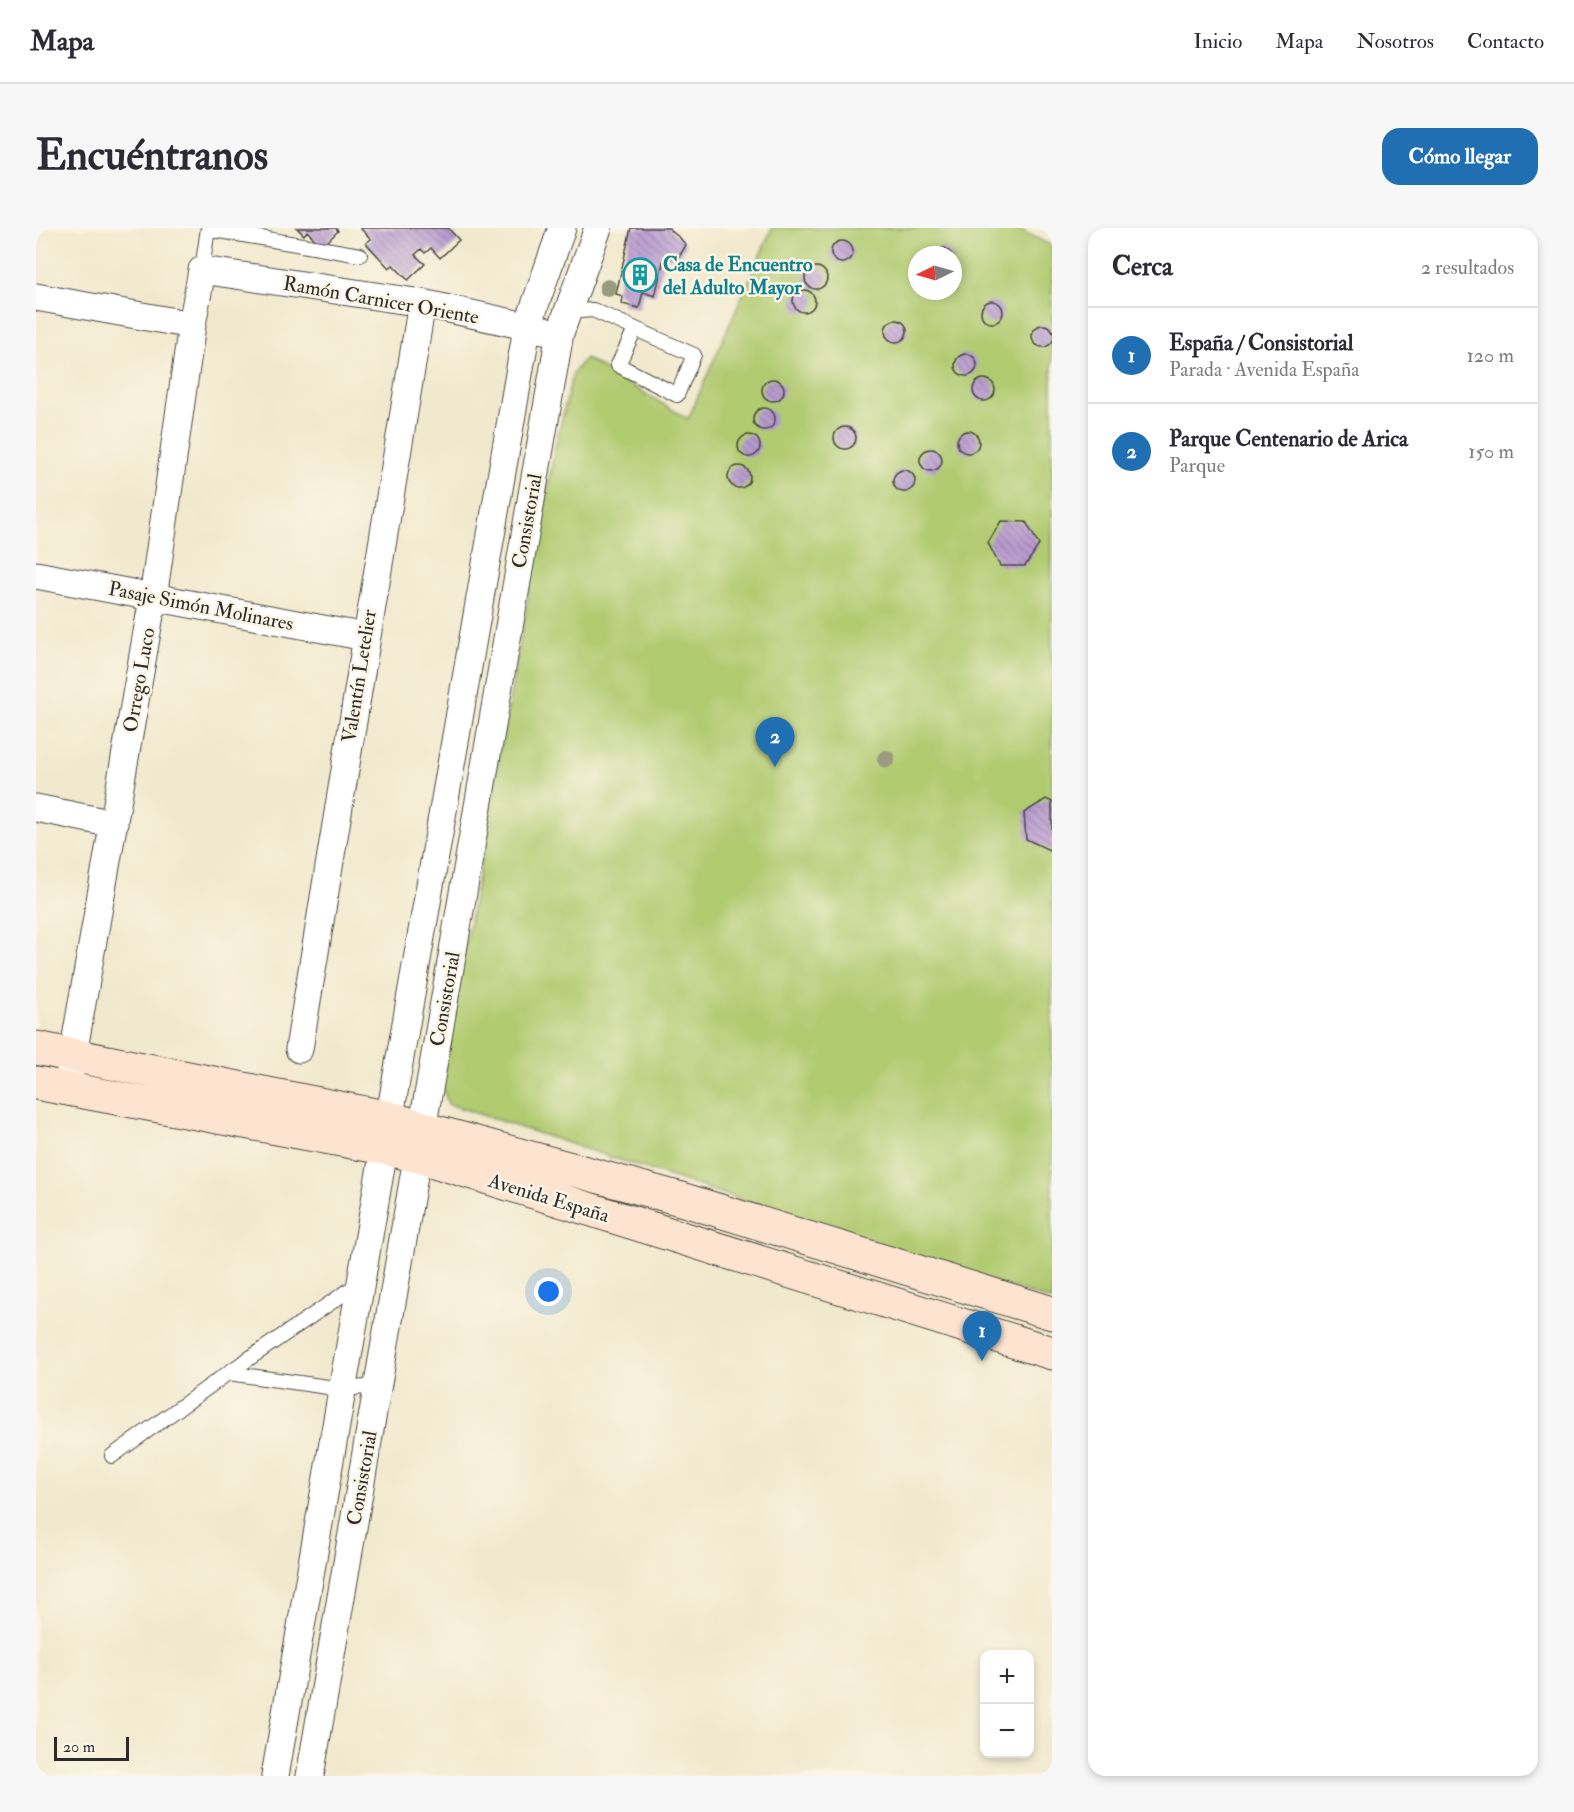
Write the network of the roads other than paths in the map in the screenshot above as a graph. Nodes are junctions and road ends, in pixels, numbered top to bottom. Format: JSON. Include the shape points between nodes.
{"nodes":[{"id":1,"x":208,"y":228,"type":"edge"},
{"id":2,"x":562,"y":228,"type":"edge"},
{"id":3,"x":598,"y":228,"type":"edge"},
{"id":4,"x":360,"y":255,"type":"dead end"},
{"id":5,"x":202,"y":270,"type":"junction"},
{"id":6,"x":36,"y":297,"type":"edge"},
{"id":7,"x":422,"y":303,"type":"junction"},
{"id":8,"x":564,"y":322,"type":"junction"},
{"id":9,"x":192,"y":325,"type":"junction"},
{"id":10,"x":527,"y":328,"type":"junction"},
{"id":11,"x":635,"y":329,"type":"junction"},
{"id":12,"x":36,"y":575,"type":"edge"},
{"id":13,"x":153,"y":598,"type":"junction"},
{"id":14,"x":366,"y":637,"type":"junction"},
{"id":15,"x":36,"y":808,"type":"edge"},
{"id":16,"x":114,"y":824,"type":"junction"},
{"id":17,"x":36,"y":1048,"type":"edge"},
{"id":18,"x":299,"y":1049,"type":"dead end"},
{"id":19,"x":73,"y":1055,"type":"junction"},
{"id":20,"x":51,"y":1086,"type":"edge"},
{"id":21,"x":387,"y":1133,"type":"junction"},
{"id":22,"x":420,"y":1142,"type":"junction"},
{"id":23,"x":361,"y":1282,"type":"junction"},
{"id":24,"x":1052,"y":1313,"type":"edge"},
{"id":25,"x":1052,"y":1353,"type":"edge"},
{"id":26,"x":228,"y":1373,"type":"junction"},
{"id":27,"x":378,"y":1386,"type":"junction"},
{"id":28,"x":342,"y":1389,"type":"junction"},
{"id":29,"x":112,"y":1456,"type":"dead end"},
{"id":30,"x":275,"y":1776,"type":"edge"},
{"id":31,"x":310,"y":1776,"type":"edge"}],
"edges":[{"from":1,"to":4,"type":"lane"},
{"from":1,"to":5,"type":"lane"},
{"from":2,"to":10,"type":"street","name":"Consistorial"},
{"from":3,"to":8,"type":"street","name":"Consistorial"},
{"from":5,"to":7,"type":"street","name":"Ramón Carnicer Oriente"},
{"from":5,"to":9,"type":"street","name":"Orrego Luco"},
{"from":6,"to":9,"type":"street"},
{"from":7,"to":10,"type":"street","name":"Ramón Carnicer Oriente"},
{"from":7,"to":14,"type":"street","name":"Valentín Letelier"},
{"from":8,"to":10,"type":"street","name":"Ramón Carnicer Oriente"},
{"from":8,"to":11,"type":"lane","via":[[593,310]]},
{"from":8,"to":22,"type":"street","name":"Consistorial"},
{"from":9,"to":13,"type":"street","name":"Orrego Luco"},
{"from":10,"to":21,"type":"street","name":"Consistorial"},
{"from":11,"to":11,"type":"lane","via":[[694,355],[676,395],[618,365]]},
{"from":12,"to":13,"type":"street","name":"Pasaje Simón Molinares"},
{"from":13,"to":14,"type":"street","name":"Pasaje Simón Molinares"},
{"from":13,"to":16,"type":"street","name":"Orrego Luco"},
{"from":14,"to":18,"type":"street","name":"Valentín Letelier"},
{"from":15,"to":16,"type":"street"},
{"from":16,"to":19,"type":"street","name":"Orrego Luco"},
{"from":17,"to":19,"type":"street","name":"Avenida España"},
{"from":19,"to":20,"type":"street","name":"Orrego Luco"},
{"from":19,"to":21,"type":"street","name":"Avenida España"},
{"from":20,"to":21,"type":"street","name":"Avenida España"},
{"from":21,"to":22,"type":"street","name":"Avenida España"},
{"from":21,"to":23,"type":"street","name":"Consistorial"},
{"from":22,"to":24,"type":"street","name":"Avenida España","via":[[681,1199]]},
{"from":22,"to":25,"type":"street","name":"Avenida España"},
{"from":22,"to":27,"type":"street","name":"Consistorial"},
{"from":23,"to":26,"type":"lane"},
{"from":23,"to":28,"type":"street","name":"Consistorial"},
{"from":26,"to":28,"type":"lane"},
{"from":26,"to":29,"type":"lane"},
{"from":27,"to":28,"type":"lane"},
{"from":27,"to":31,"type":"street","name":"Consistorial"},
{"from":28,"to":30,"type":"street","name":"Consistorial"}]}
